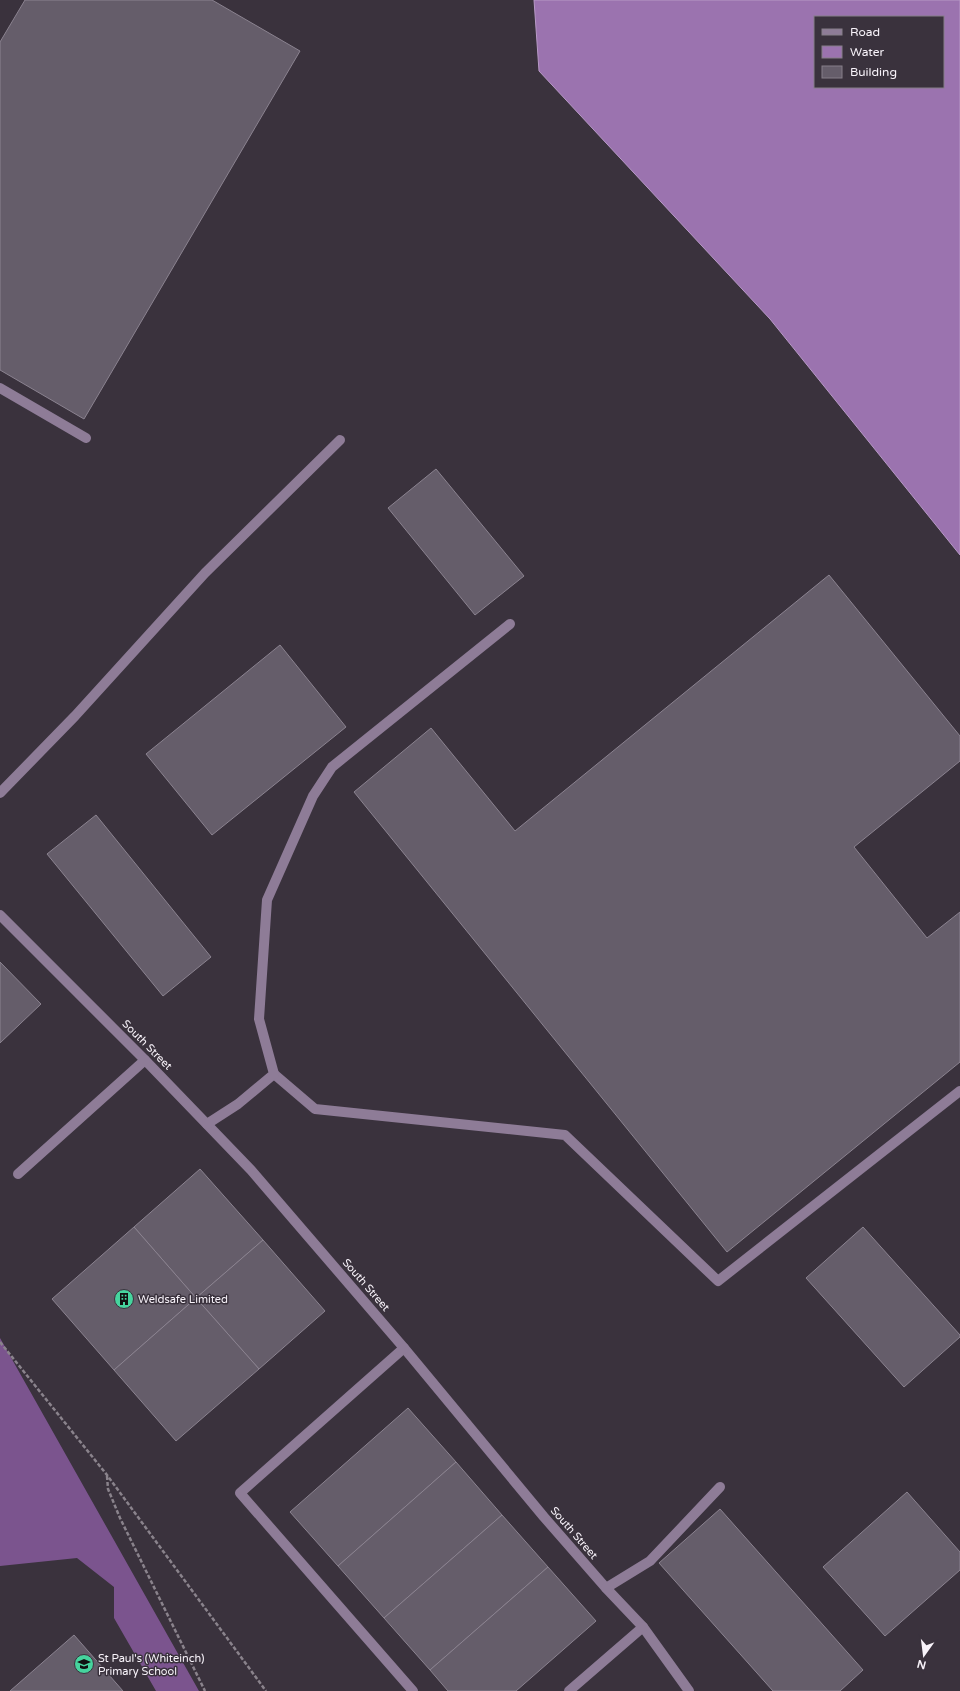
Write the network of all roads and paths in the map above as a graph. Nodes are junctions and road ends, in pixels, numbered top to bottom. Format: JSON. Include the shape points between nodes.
{"nodes":[{"id":1,"x":0,"y":388,"type":"edge"},
{"id":2,"x":86,"y":438,"type":"dead end"},
{"id":3,"x":340,"y":440,"type":"dead end"},
{"id":4,"x":510,"y":624,"type":"dead end"},
{"id":5,"x":0,"y":792,"type":"edge"},
{"id":6,"x":0,"y":915,"type":"edge"},
{"id":7,"x":145,"y":1060,"type":"junction"},
{"id":8,"x":274,"y":1074,"type":"junction"},
{"id":9,"x":960,"y":1090,"type":"edge"},
{"id":10,"x":207,"y":1124,"type":"junction"},
{"id":11,"x":18,"y":1174,"type":"dead end"},
{"id":12,"x":0,"y":1342,"type":"edge"},
{"id":13,"x":404,"y":1348,"type":"junction"},
{"id":14,"x":106,"y":1475,"type":"junction"},
{"id":15,"x":720,"y":1487,"type":"dead end"},
{"id":16,"x":606,"y":1588,"type":"junction"},
{"id":17,"x":643,"y":1627,"type":"junction"},
{"id":18,"x":205,"y":1691,"type":"edge"},
{"id":19,"x":266,"y":1691,"type":"edge"},
{"id":20,"x":413,"y":1691,"type":"edge"},
{"id":21,"x":569,"y":1691,"type":"edge"},
{"id":22,"x":689,"y":1691,"type":"edge"}],
"edges":[{"from":1,"to":2,"type":"street"},
{"from":3,"to":5,"type":"street","via":[[205,572],[75,716]]},
{"from":4,"to":8,"type":"street","via":[[332,767],[313,796],[267,900],[259,1019]]},
{"from":6,"to":7,"type":"street","name":"South Street"},
{"from":7,"to":10,"type":"street","name":"South Street"},
{"from":7,"to":11,"type":"street"},
{"from":8,"to":9,"type":"street","via":[[315,1109],[565,1135],[718,1281]]},
{"from":8,"to":10,"type":"street","via":[[238,1104]]},
{"from":10,"to":13,"type":"street","name":"South Street","via":[[251,1170]]},
{"from":12,"to":14,"type":"path"},
{"from":13,"to":16,"type":"street","name":"South Street"},
{"from":13,"to":20,"type":"street","via":[[240,1493]]},
{"from":14,"to":18,"type":"path","via":[[108,1489],[120,1518]]},
{"from":14,"to":19,"type":"path"},
{"from":15,"to":16,"type":"street","via":[[650,1561]]},
{"from":16,"to":17,"type":"street","name":"South Street"},
{"from":17,"to":21,"type":"street"},
{"from":17,"to":22,"type":"street","name":"South Street"}]}
